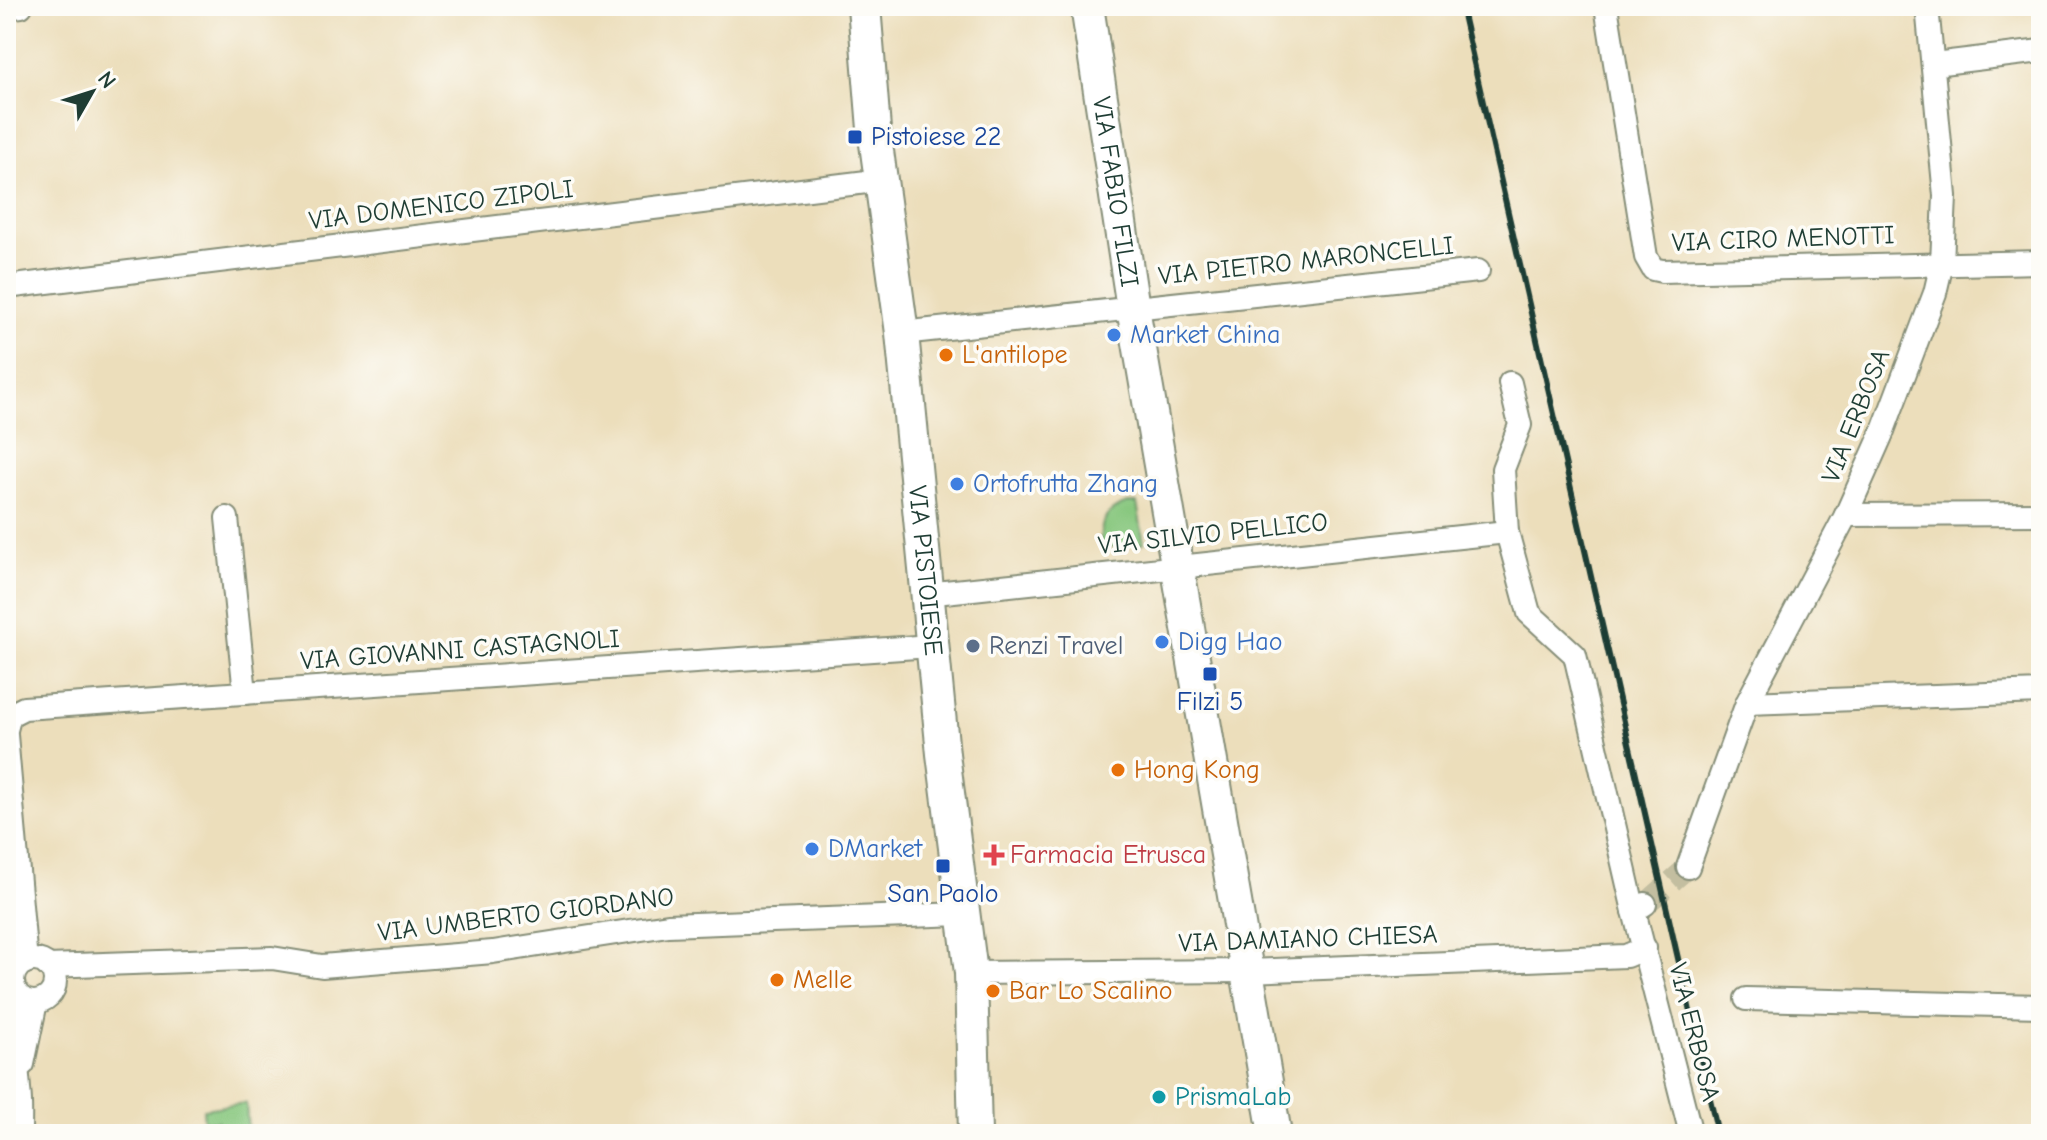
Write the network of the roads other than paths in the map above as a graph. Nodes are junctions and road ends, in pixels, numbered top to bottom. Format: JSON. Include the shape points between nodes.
{"nodes":[{"id":1,"x":21,"y":6,"type":"edge"},
{"id":2,"x":864,"y":6,"type":"edge"},
{"id":3,"x":1087,"y":6,"type":"edge"},
{"id":4,"x":1606,"y":6,"type":"edge"},
{"id":5,"x":1927,"y":6,"type":"edge"},
{"id":6,"x":6,"y":8,"type":"edge"},
{"id":7,"x":2041,"y":51,"type":"edge"},
{"id":8,"x":1934,"y":64,"type":"junction"},
{"id":9,"x":883,"y":180,"type":"junction"},
{"id":10,"x":2041,"y":262,"type":"edge"},
{"id":11,"x":1942,"y":263,"type":"junction"},
{"id":12,"x":1478,"y":271,"type":"dead end"},
{"id":13,"x":6,"y":287,"type":"edge"},
{"id":14,"x":1133,"y":308,"type":"junction"},
{"id":15,"x":902,"y":333,"type":"junction"},
{"id":16,"x":1510,"y":383,"type":"dead end"},
{"id":17,"x":2041,"y":514,"type":"edge"},
{"id":18,"x":1846,"y":515,"type":"junction"},
{"id":19,"x":227,"y":518,"type":"dead end"},
{"id":20,"x":1507,"y":532,"type":"junction"},
{"id":21,"x":1176,"y":566,"type":"junction"},
{"id":22,"x":926,"y":594,"type":"junction"},
{"id":23,"x":931,"y":646,"type":"junction"},
{"id":24,"x":2041,"y":692,"type":"edge"},
{"id":25,"x":245,"y":693,"type":"junction"},
{"id":26,"x":1747,"y":703,"type":"junction"},
{"id":27,"x":6,"y":732,"type":"edge"},
{"id":28,"x":1688,"y":867,"type":"tunnel mouth"},
{"id":29,"x":962,"y":914,"type":"junction"},
{"id":30,"x":1645,"y":948,"type":"junction"},
{"id":31,"x":37,"y":964,"type":"junction"},
{"id":32,"x":1247,"y":971,"type":"junction"},
{"id":33,"x":971,"y":973,"type":"junction"},
{"id":34,"x":26,"y":997,"type":"junction"},
{"id":35,"x":1746,"y":999,"type":"dead end"},
{"id":36,"x":2041,"y":1006,"type":"edge"},
{"id":37,"x":20,"y":1134,"type":"edge"},
{"id":38,"x":975,"y":1134,"type":"edge"},
{"id":39,"x":1275,"y":1134,"type":"edge"},
{"id":40,"x":1691,"y":1134,"type":"edge"}],
"edges":[{"from":1,"to":6,"type":"street"},
{"from":2,"to":9,"type":"street","name":"VIA PISTOIESE"},
{"from":3,"to":14,"type":"street","name":"VIA FABIO FILZI"},
{"from":4,"to":11,"type":"street","name":"VIA CIRO MENOTTI","via":[[1646,257],[1653,269]]},
{"from":5,"to":8,"type":"street","name":"VIA ERBOSA"},
{"from":7,"to":8,"type":"street"},
{"from":8,"to":11,"type":"street","name":"VIA ERBOSA","via":[[1945,196]]},
{"from":9,"to":13,"type":"street","name":"VIA DOMENICO ZIPOLI"},
{"from":9,"to":15,"type":"street","name":"VIA PISTOIESE"},
{"from":10,"to":11,"type":"street"},
{"from":11,"to":18,"type":"street","name":"VIA ERBOSA","via":[[1881,436]]},
{"from":12,"to":14,"type":"street","name":"VIA PIETRO MARONCELLI"},
{"from":14,"to":15,"type":"street","name":"VIA PIETRO MARONCELLI"},
{"from":14,"to":21,"type":"street","name":"VIA FABIO FILZI"},
{"from":15,"to":22,"type":"street","name":"VIA PISTOIESE"},
{"from":16,"to":20,"type":"street","via":[[1520,425],[1503,469]]},
{"from":17,"to":18,"type":"street"},
{"from":18,"to":26,"type":"street","name":"VIA ERBOSA"},
{"from":19,"to":25,"type":"street"},
{"from":20,"to":21,"type":"street","name":"VIA SILVIO PELLICO"},
{"from":20,"to":30,"type":"street","name":"VIA ERBOSA","via":[[1529,613],[1575,655],[1641,907]]},
{"from":21,"to":22,"type":"street","name":"VIA SILVIO PELLICO"},
{"from":21,"to":32,"type":"street","name":"VIA FABIO FILZI"},
{"from":22,"to":23,"type":"street","name":"VIA PISTOIESE"},
{"from":23,"to":25,"type":"street","name":"VIA GIOVANNI CASTAGNOLI"},
{"from":23,"to":29,"type":"street","name":"VIA PISTOIESE"},
{"from":24,"to":26,"type":"street"},
{"from":25,"to":27,"type":"street","name":"VIA GIOVANNI CASTAGNOLI","via":[[24,708],[10,715]]},
{"from":26,"to":28,"type":"street","name":"VIA ERBOSA"},
{"from":27,"to":31,"type":"street","name":"VIA GIOVANNI CASTAGNOLI"},
{"from":29,"to":31,"type":"street","name":"VIA UMBERTO GIORDANO","via":[[668,925],[493,952],[322,966],[272,958]]},
{"from":29,"to":33,"type":"street","name":"VIA PISTOIESE"},
{"from":30,"to":32,"type":"street","name":"VIA DAMIANO CHIESA","via":[[1626,956]]},
{"from":30,"to":40,"type":"street","name":"VIA ERBOSA"},
{"from":31,"to":34,"type":"street","via":[[13,979]]},
{"from":31,"to":34,"type":"street","via":[[53,973],[54,989],[47,998]]},
{"from":32,"to":33,"type":"street","name":"VIA DAMIANO CHIESA"},
{"from":32,"to":39,"type":"street","name":"VIA FABIO FILZI"},
{"from":33,"to":38,"type":"street","name":"VIA PISTOIESE"},
{"from":34,"to":37,"type":"street","via":[[12,1010]]},
{"from":35,"to":36,"type":"street"}]}
